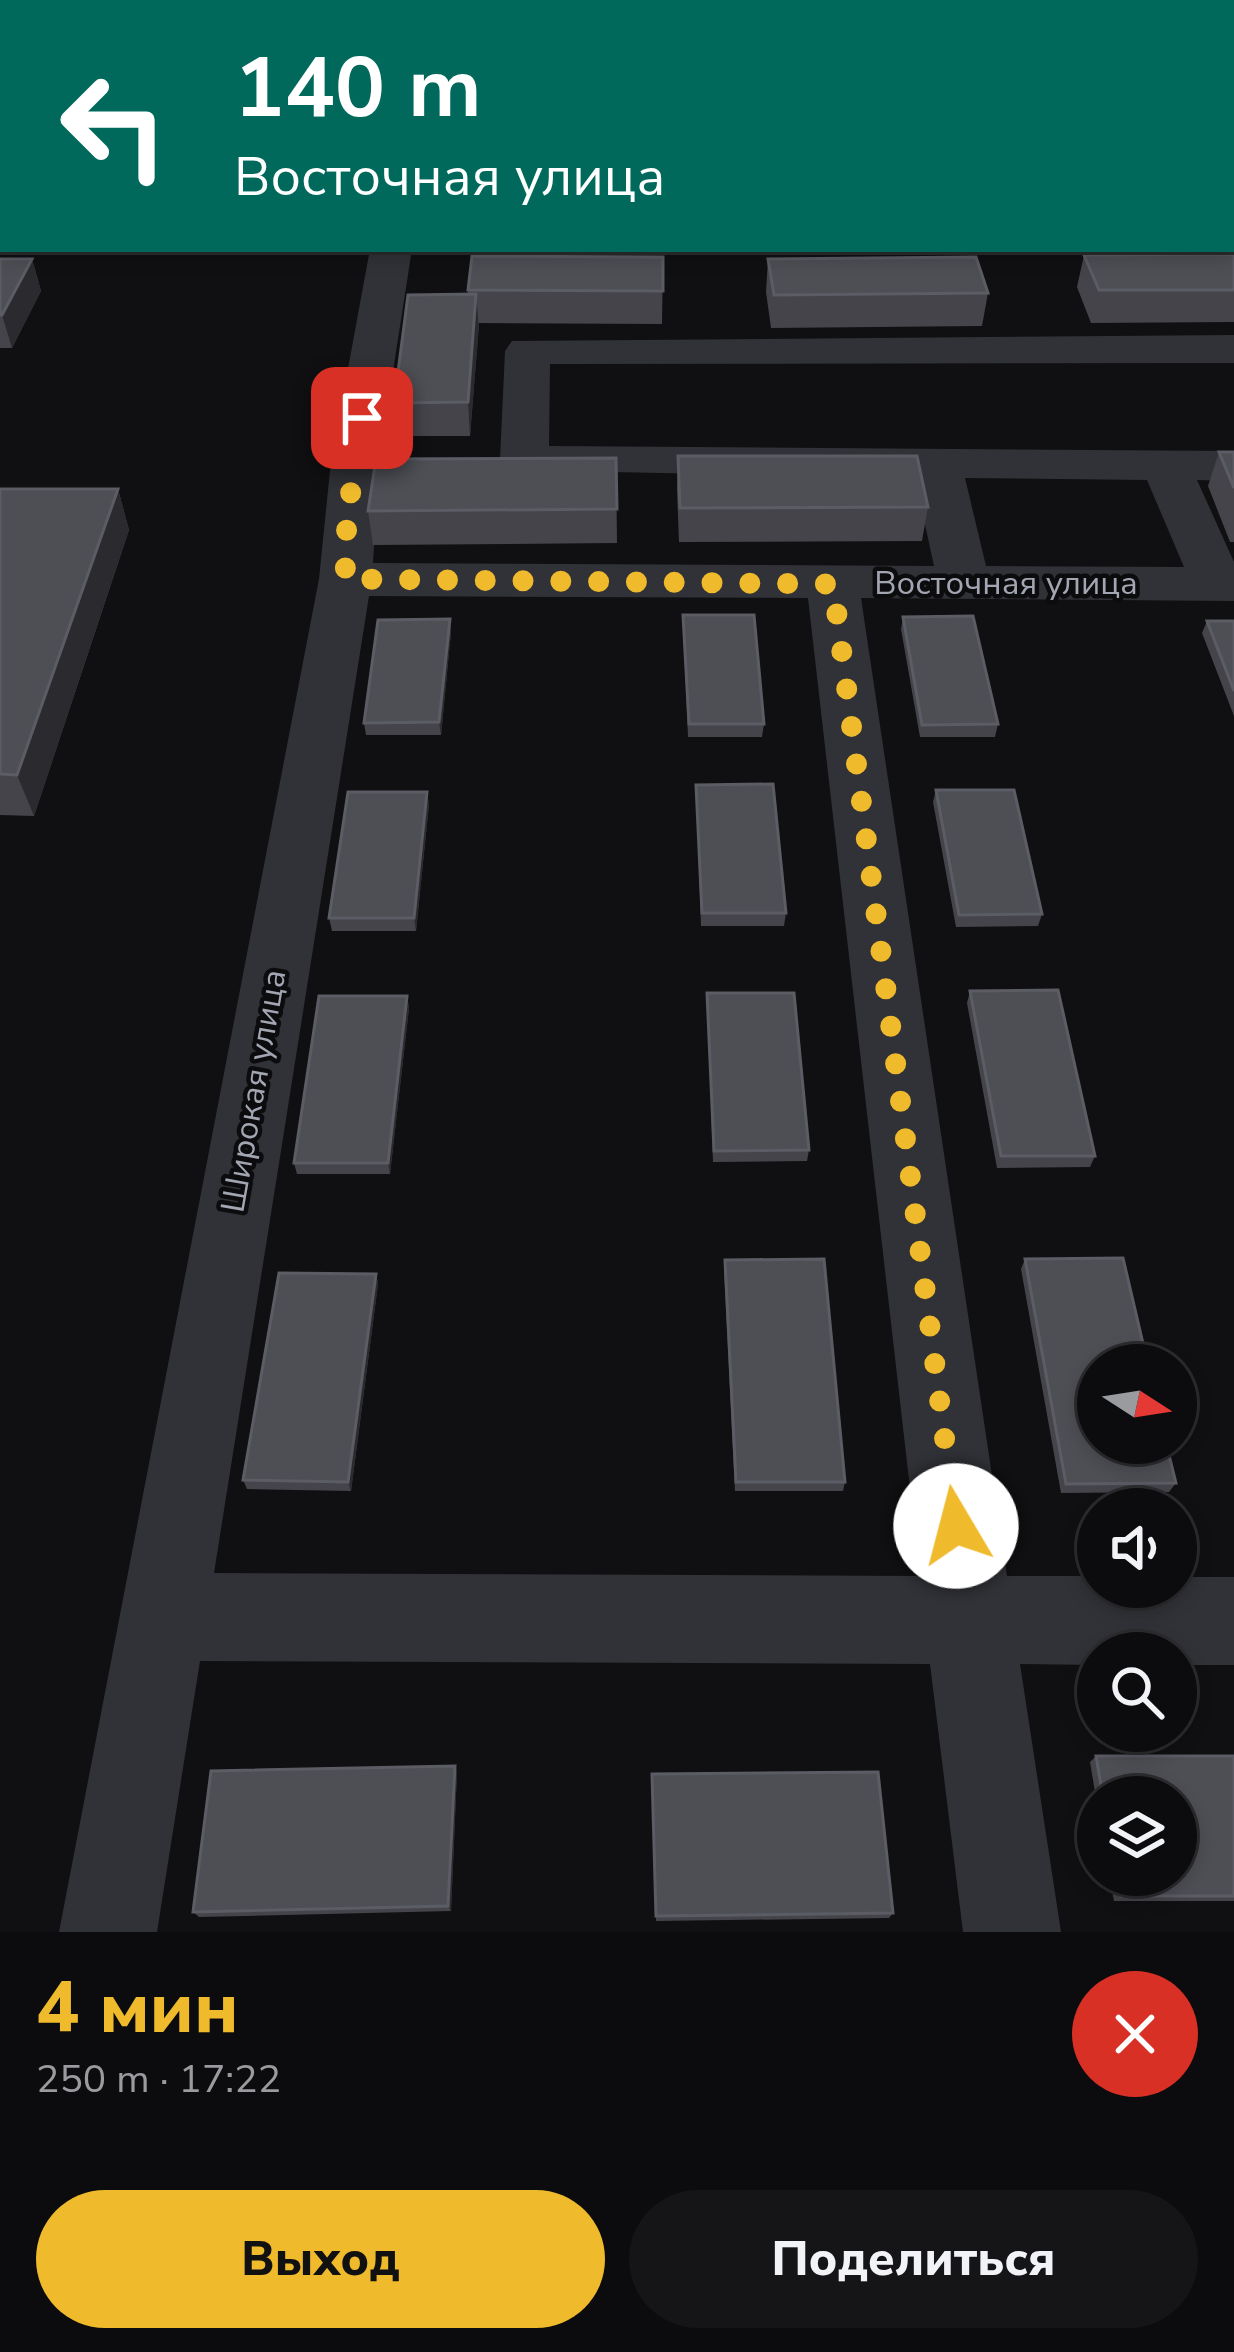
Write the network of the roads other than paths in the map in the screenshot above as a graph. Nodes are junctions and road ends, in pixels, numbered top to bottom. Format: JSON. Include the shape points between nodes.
{"nodes":[{"id":1,"x":392,"y":252,"type":"edge"},
{"id":2,"x":1234,"y":349,"type":"edge"},
{"id":3,"x":936,"y":462,"type":"junction"},
{"id":4,"x":1166,"y":466,"type":"junction"},
{"id":5,"x":1234,"y":466,"type":"edge"},
{"id":6,"x":345,"y":579,"type":"junction"},
{"id":7,"x":964,"y":582,"type":"junction"},
{"id":8,"x":833,"y":584,"type":"junction"},
{"id":9,"x":1225,"y":584,"type":"edge"},
{"id":10,"x":161,"y":1617,"type":"junction"},
{"id":11,"x":969,"y":1620,"type":"junction"},
{"id":12,"x":1234,"y":1621,"type":"edge"},
{"id":13,"x":108,"y":1932,"type":"edge"},
{"id":14,"x":1012,"y":1932,"type":"edge"}],
"edges":[{"from":1,"to":6,"type":"street","name":"Широкая улица","via":[[376,461]]},
{"from":2,"to":3,"type":"street","via":[[527,351],[503,460]]},
{"from":3,"to":4,"type":"street"},
{"from":3,"to":7,"type":"street"},
{"from":4,"to":5,"type":"street"},
{"from":4,"to":9,"type":"street"},
{"from":6,"to":8,"type":"street","name":"Восточная улица"},
{"from":6,"to":10,"type":"street","name":"Широкая улица"},
{"from":7,"to":8,"type":"street","name":"Восточная улица"},
{"from":7,"to":9,"type":"street","name":"Восточная улица"},
{"from":8,"to":11,"type":"street"},
{"from":10,"to":11,"type":"street"},
{"from":10,"to":13,"type":"street","name":"Широкая улица"},
{"from":11,"to":12,"type":"street"},
{"from":11,"to":14,"type":"street"}]}
